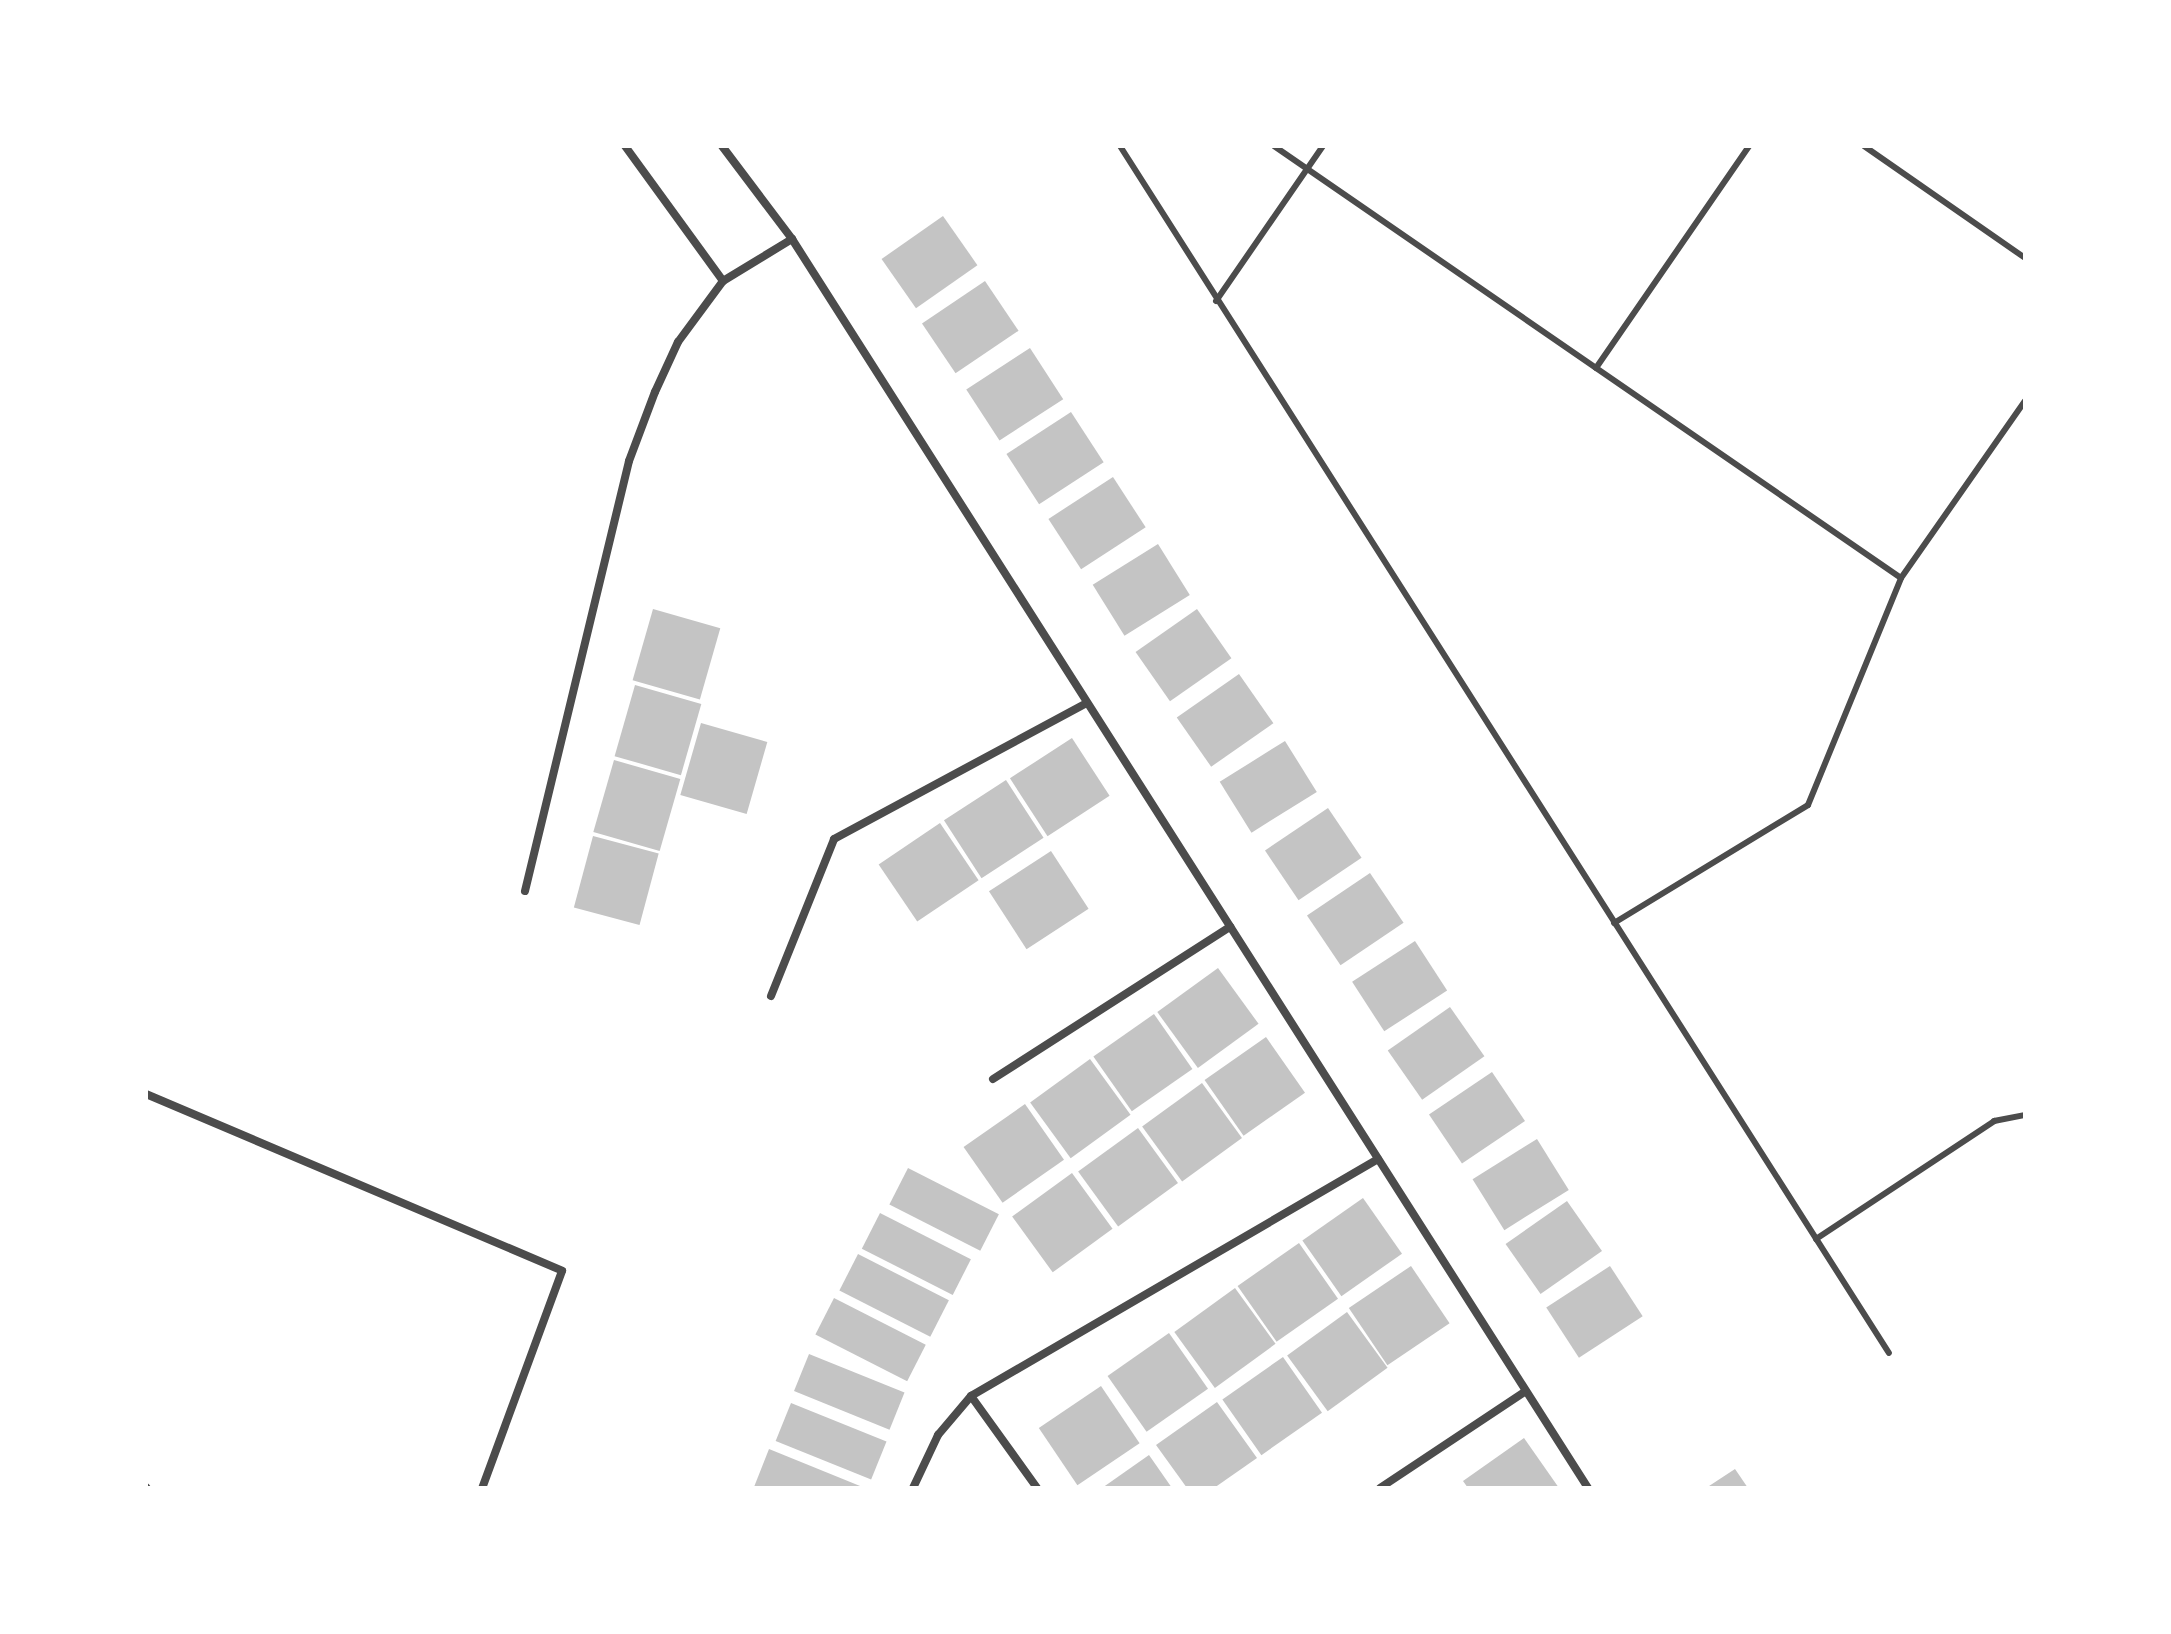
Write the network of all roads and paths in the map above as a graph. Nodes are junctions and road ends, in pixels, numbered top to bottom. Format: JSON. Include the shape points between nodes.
{"nodes":[{"id":1,"x":625,"y":146,"type":"edge"},
{"id":2,"x":722,"y":146,"type":"edge"},
{"id":3,"x":1120,"y":146,"type":"edge"},
{"id":4,"x":1274,"y":146,"type":"edge"},
{"id":5,"x":1323,"y":146,"type":"edge"},
{"id":6,"x":1749,"y":146,"type":"edge"},
{"id":7,"x":1864,"y":146,"type":"edge"},
{"id":8,"x":1307,"y":169,"type":"junction"},
{"id":9,"x":792,"y":239,"type":"junction"},
{"id":10,"x":2025,"y":258,"type":"edge"},
{"id":11,"x":723,"y":281,"type":"junction"},
{"id":12,"x":1216,"y":301,"type":"junction"},
{"id":13,"x":1596,"y":368,"type":"junction"},
{"id":14,"x":2025,"y":401,"type":"edge"},
{"id":15,"x":1901,"y":578,"type":"junction"},
{"id":16,"x":1087,"y":703,"type":"junction"},
{"id":17,"x":525,"y":891,"type":"dead end"},
{"id":18,"x":1614,"y":923,"type":"junction"},
{"id":19,"x":1230,"y":927,"type":"junction"},
{"id":20,"x":771,"y":996,"type":"dead end"},
{"id":21,"x":993,"y":1079,"type":"dead end"},
{"id":22,"x":146,"y":1094,"type":"edge"},
{"id":23,"x":2025,"y":1115,"type":"edge"},
{"id":24,"x":1378,"y":1159,"type":"junction"},
{"id":25,"x":1816,"y":1239,"type":"junction"},
{"id":26,"x":1889,"y":1353,"type":"dead end"},
{"id":27,"x":1526,"y":1391,"type":"junction"},
{"id":28,"x":971,"y":1396,"type":"junction"},
{"id":29,"x":482,"y":1488,"type":"edge"},
{"id":30,"x":913,"y":1488,"type":"edge"},
{"id":31,"x":1037,"y":1488,"type":"edge"},
{"id":32,"x":1380,"y":1488,"type":"edge"},
{"id":33,"x":1588,"y":1488,"type":"edge"}],
"edges":[{"from":1,"to":11,"type":"street"},
{"from":2,"to":9,"type":"street"},
{"from":3,"to":12,"type":"lane"},
{"from":4,"to":8,"type":"lane"},
{"from":5,"to":8,"type":"lane"},
{"from":6,"to":13,"type":"lane"},
{"from":7,"to":10,"type":"lane"},
{"from":8,"to":12,"type":"lane"},
{"from":8,"to":13,"type":"lane"},
{"from":9,"to":11,"type":"street"},
{"from":9,"to":16,"type":"street"},
{"from":11,"to":17,"type":"street","via":[[678,342],[629,461]]},
{"from":12,"to":18,"type":"lane"},
{"from":13,"to":15,"type":"lane"},
{"from":14,"to":15,"type":"lane"},
{"from":15,"to":18,"type":"lane","via":[[1808,805]]},
{"from":16,"to":19,"type":"street"},
{"from":16,"to":20,"type":"street","via":[[834,839]]},
{"from":18,"to":25,"type":"lane"},
{"from":19,"to":21,"type":"street"},
{"from":19,"to":24,"type":"street"},
{"from":22,"to":29,"type":"street","via":[[562,1271]]},
{"from":23,"to":25,"type":"lane","via":[[1994,1121]]},
{"from":24,"to":27,"type":"street"},
{"from":24,"to":28,"type":"street"},
{"from":25,"to":26,"type":"lane"},
{"from":27,"to":32,"type":"street"},
{"from":27,"to":33,"type":"street"},
{"from":28,"to":30,"type":"street","via":[[938,1435]]},
{"from":28,"to":31,"type":"street"}]}
